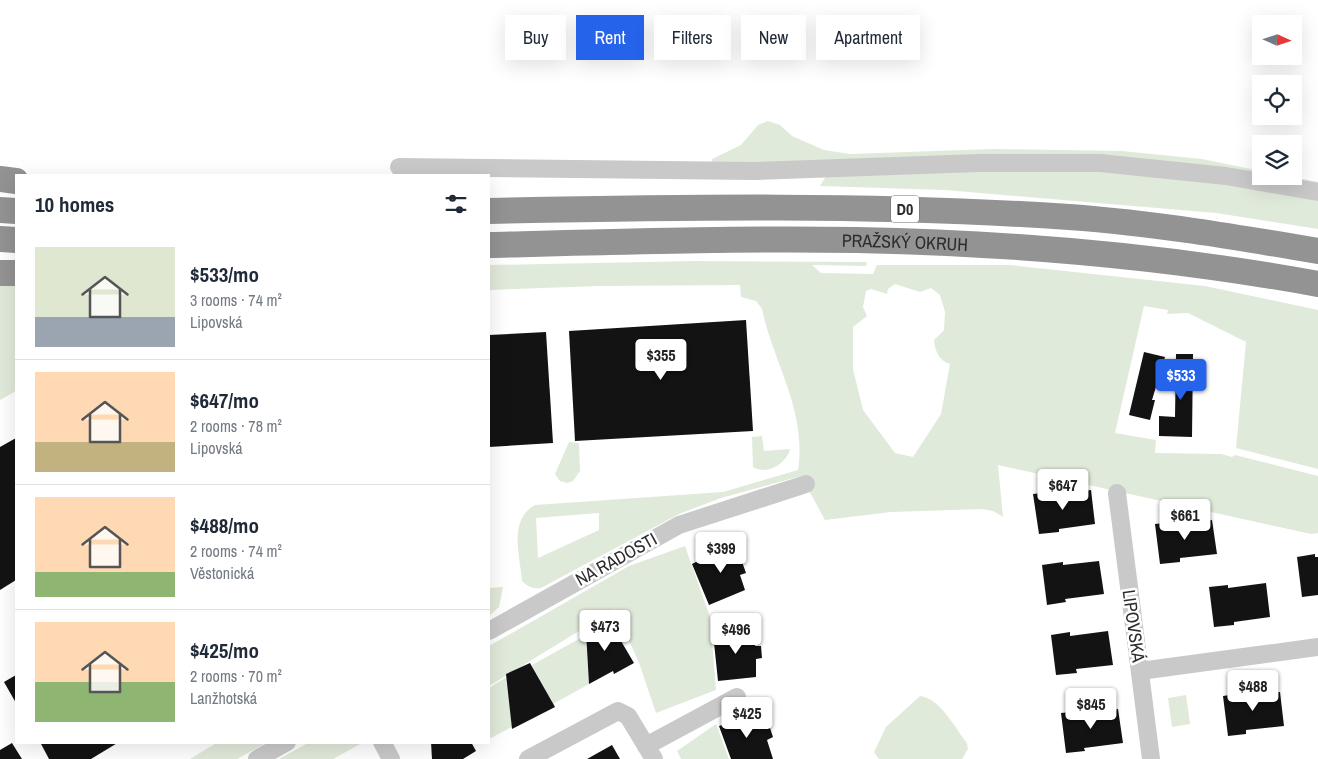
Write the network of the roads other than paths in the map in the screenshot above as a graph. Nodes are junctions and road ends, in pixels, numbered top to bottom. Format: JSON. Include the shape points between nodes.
{"nodes":[{"id":1,"x":398,"y":167,"type":"dead end"},
{"id":2,"x":0,"y":179,"type":"edge"},
{"id":3,"x":15,"y":181,"type":"edge"},
{"id":4,"x":1318,"y":192,"type":"edge"},
{"id":5,"x":0,"y":210,"type":"edge"},
{"id":6,"x":15,"y":211,"type":"edge"},
{"id":7,"x":490,"y":211,"type":"edge"},
{"id":8,"x":0,"y":239,"type":"edge"},
{"id":9,"x":15,"y":240,"type":"edge"},
{"id":10,"x":490,"y":245,"type":"edge"},
{"id":11,"x":1318,"y":251,"type":"edge"},
{"id":12,"x":0,"y":273,"type":"edge"},
{"id":13,"x":15,"y":273,"type":"edge"},
{"id":14,"x":1318,"y":284,"type":"edge"},
{"id":15,"x":806,"y":484,"type":"dead end"},
{"id":16,"x":1117,"y":493,"type":"dead end"},
{"id":17,"x":490,"y":630,"type":"edge"},
{"id":18,"x":1318,"y":647,"type":"edge"},
{"id":19,"x":1140,"y":671,"type":"junction"},
{"id":20,"x":737,"y":697,"type":"dead end"},
{"id":21,"x":284,"y":744,"type":"edge"},
{"id":22,"x":383,"y":744,"type":"edge"},
{"id":23,"x":650,"y":753,"type":"edge"},
{"id":24,"x":257,"y":759,"type":"edge"},
{"id":25,"x":391,"y":759,"type":"edge"},
{"id":26,"x":528,"y":759,"type":"edge"},
{"id":27,"x":1151,"y":759,"type":"edge"}],
"edges":[{"from":1,"to":4,"type":"street","via":[[754,171],[988,163],[1100,163],[1226,176]]},
{"from":2,"to":3,"type":"highway"},
{"from":5,"to":6,"type":"highway"},
{"from":7,"to":11,"type":"highway","name":"PRAŽSKÝ OKRUH","number":"D0","via":[[787,207],[969,211],[1158,226]]},
{"from":8,"to":9,"type":"highway"},
{"from":10,"to":14,"type":"highway","name":"PRAŽSKÝ OKRUH","number":"D0","via":[[784,239],[968,244],[1151,259]]},
{"from":12,"to":13,"type":"highway"},
{"from":15,"to":17,"type":"street","name":"NA RADOSTI","via":[[679,525]]},
{"from":16,"to":19,"type":"street","name":"LIPOVSKÁ"},
{"from":18,"to":19,"type":"street"},
{"from":19,"to":27,"type":"street","name":"LIPOVSKÁ"},
{"from":20,"to":23,"type":"street"},
{"from":21,"to":24,"type":"street"},
{"from":22,"to":25,"type":"street"},
{"from":23,"to":26,"type":"street","via":[[628,716],[616,712]]}]}
